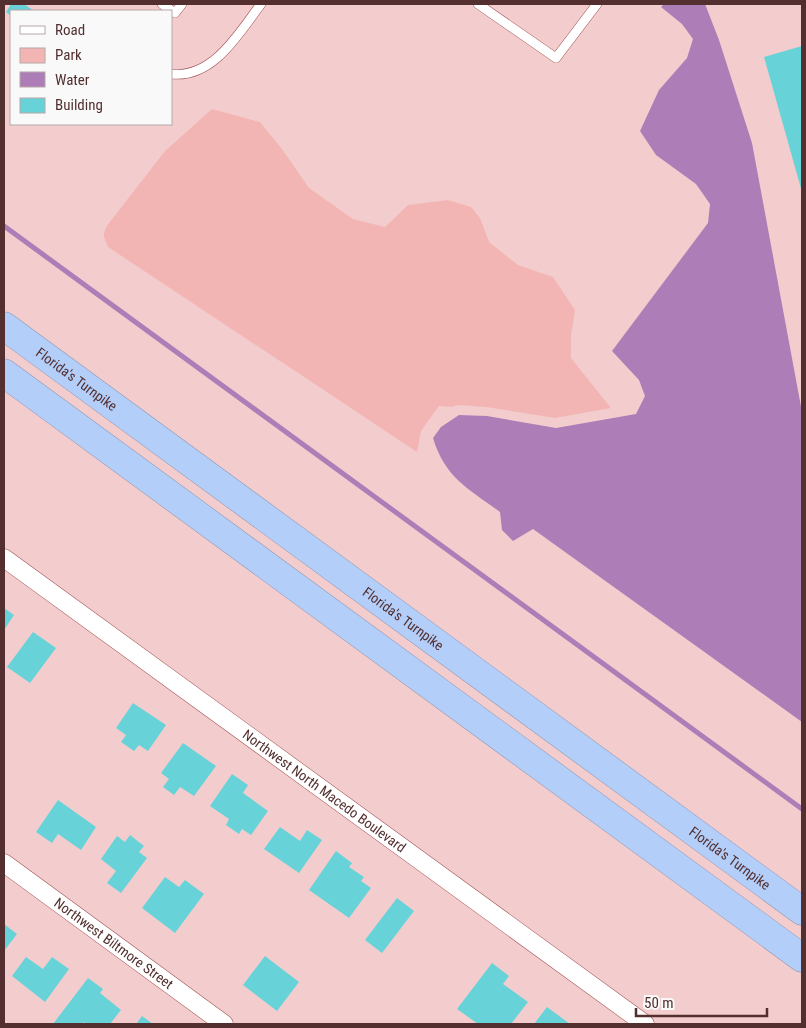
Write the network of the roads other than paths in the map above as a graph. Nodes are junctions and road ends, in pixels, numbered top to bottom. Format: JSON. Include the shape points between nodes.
{"nodes":[{"id":1,"x":182,"y":4,"type":"edge"},
{"id":2,"x":261,"y":4,"type":"edge"},
{"id":3,"x":478,"y":4,"type":"edge"},
{"id":4,"x":597,"y":4,"type":"edge"},
{"id":5,"x":172,"y":11,"type":"edge"},
{"id":6,"x":172,"y":74,"type":"edge"},
{"id":7,"x":4,"y":326,"type":"edge"},
{"id":8,"x":4,"y":373,"type":"edge"},
{"id":9,"x":4,"y":558,"type":"edge"},
{"id":10,"x":4,"y":863,"type":"edge"},
{"id":11,"x":802,"y":911,"type":"edge"},
{"id":12,"x":802,"y":958,"type":"edge"},
{"id":13,"x":224,"y":1024,"type":"edge"},
{"id":14,"x":645,"y":1024,"type":"edge"}],
"edges":[{"from":1,"to":5,"type":"lane","via":[[175,13]]},
{"from":2,"to":6,"type":"lane","via":[[229,46],[207,66],[182,75]]},
{"from":3,"to":4,"type":"lane","via":[[556,58]]},
{"from":7,"to":11,"type":"highway","name":"Florida's Turnpike"},
{"from":8,"to":12,"type":"highway"},
{"from":9,"to":14,"type":"street","name":"Northwest North Macedo Boulevard"},
{"from":10,"to":13,"type":"street","name":"Northwest Biltmore Street"}]}
